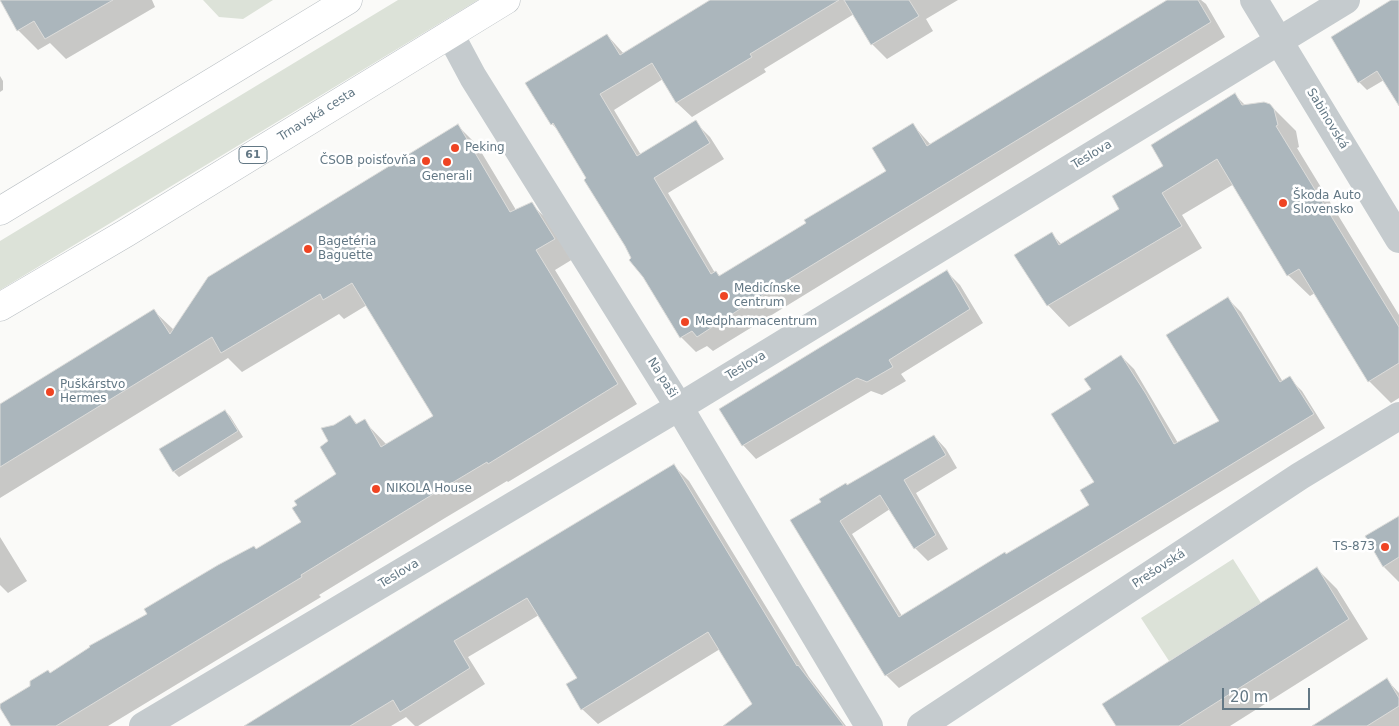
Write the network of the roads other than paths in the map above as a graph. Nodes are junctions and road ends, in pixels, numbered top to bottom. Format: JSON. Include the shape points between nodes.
{"nodes":[{"id":1,"x":348,"y":0,"type":"edge"},
{"id":2,"x":506,"y":0,"type":"edge"},
{"id":3,"x":1254,"y":0,"type":"edge"},
{"id":4,"x":1346,"y":0,"type":"edge"},
{"id":5,"x":450,"y":34,"type":"junction"},
{"id":6,"x":1279,"y":41,"type":"junction"},
{"id":7,"x":0,"y":212,"type":"edge"},
{"id":8,"x":1399,"y":238,"type":"edge"},
{"id":9,"x":0,"y":307,"type":"edge"},
{"id":10,"x":680,"y":407,"type":"junction"},
{"id":11,"x":1399,"y":416,"type":"edge"},
{"id":12,"x":143,"y":726,"type":"edge"},
{"id":13,"x":869,"y":726,"type":"edge"},
{"id":14,"x":922,"y":726,"type":"edge"}],
"edges":[{"from":1,"to":7,"type":"main road"},
{"from":2,"to":5,"type":"main road","name":"Trnavská cesta","number":"61"},
{"from":3,"to":6,"type":"street","name":"Sabinovská"},
{"from":4,"to":6,"type":"street","name":"Teslova"},
{"from":5,"to":9,"type":"main road","name":"Trnavská cesta","number":"61","via":[[126,234]]},
{"from":5,"to":10,"type":"street","name":"Na paši","via":[[473,77]]},
{"from":6,"to":8,"type":"street","name":"Sabinovská"},
{"from":6,"to":10,"type":"street","name":"Teslova"},
{"from":10,"to":12,"type":"street","name":"Teslova"},
{"from":10,"to":13,"type":"street","name":"Na paši"},
{"from":11,"to":14,"type":"street","name":"Prešovská","via":[[1292,482]]}]}
